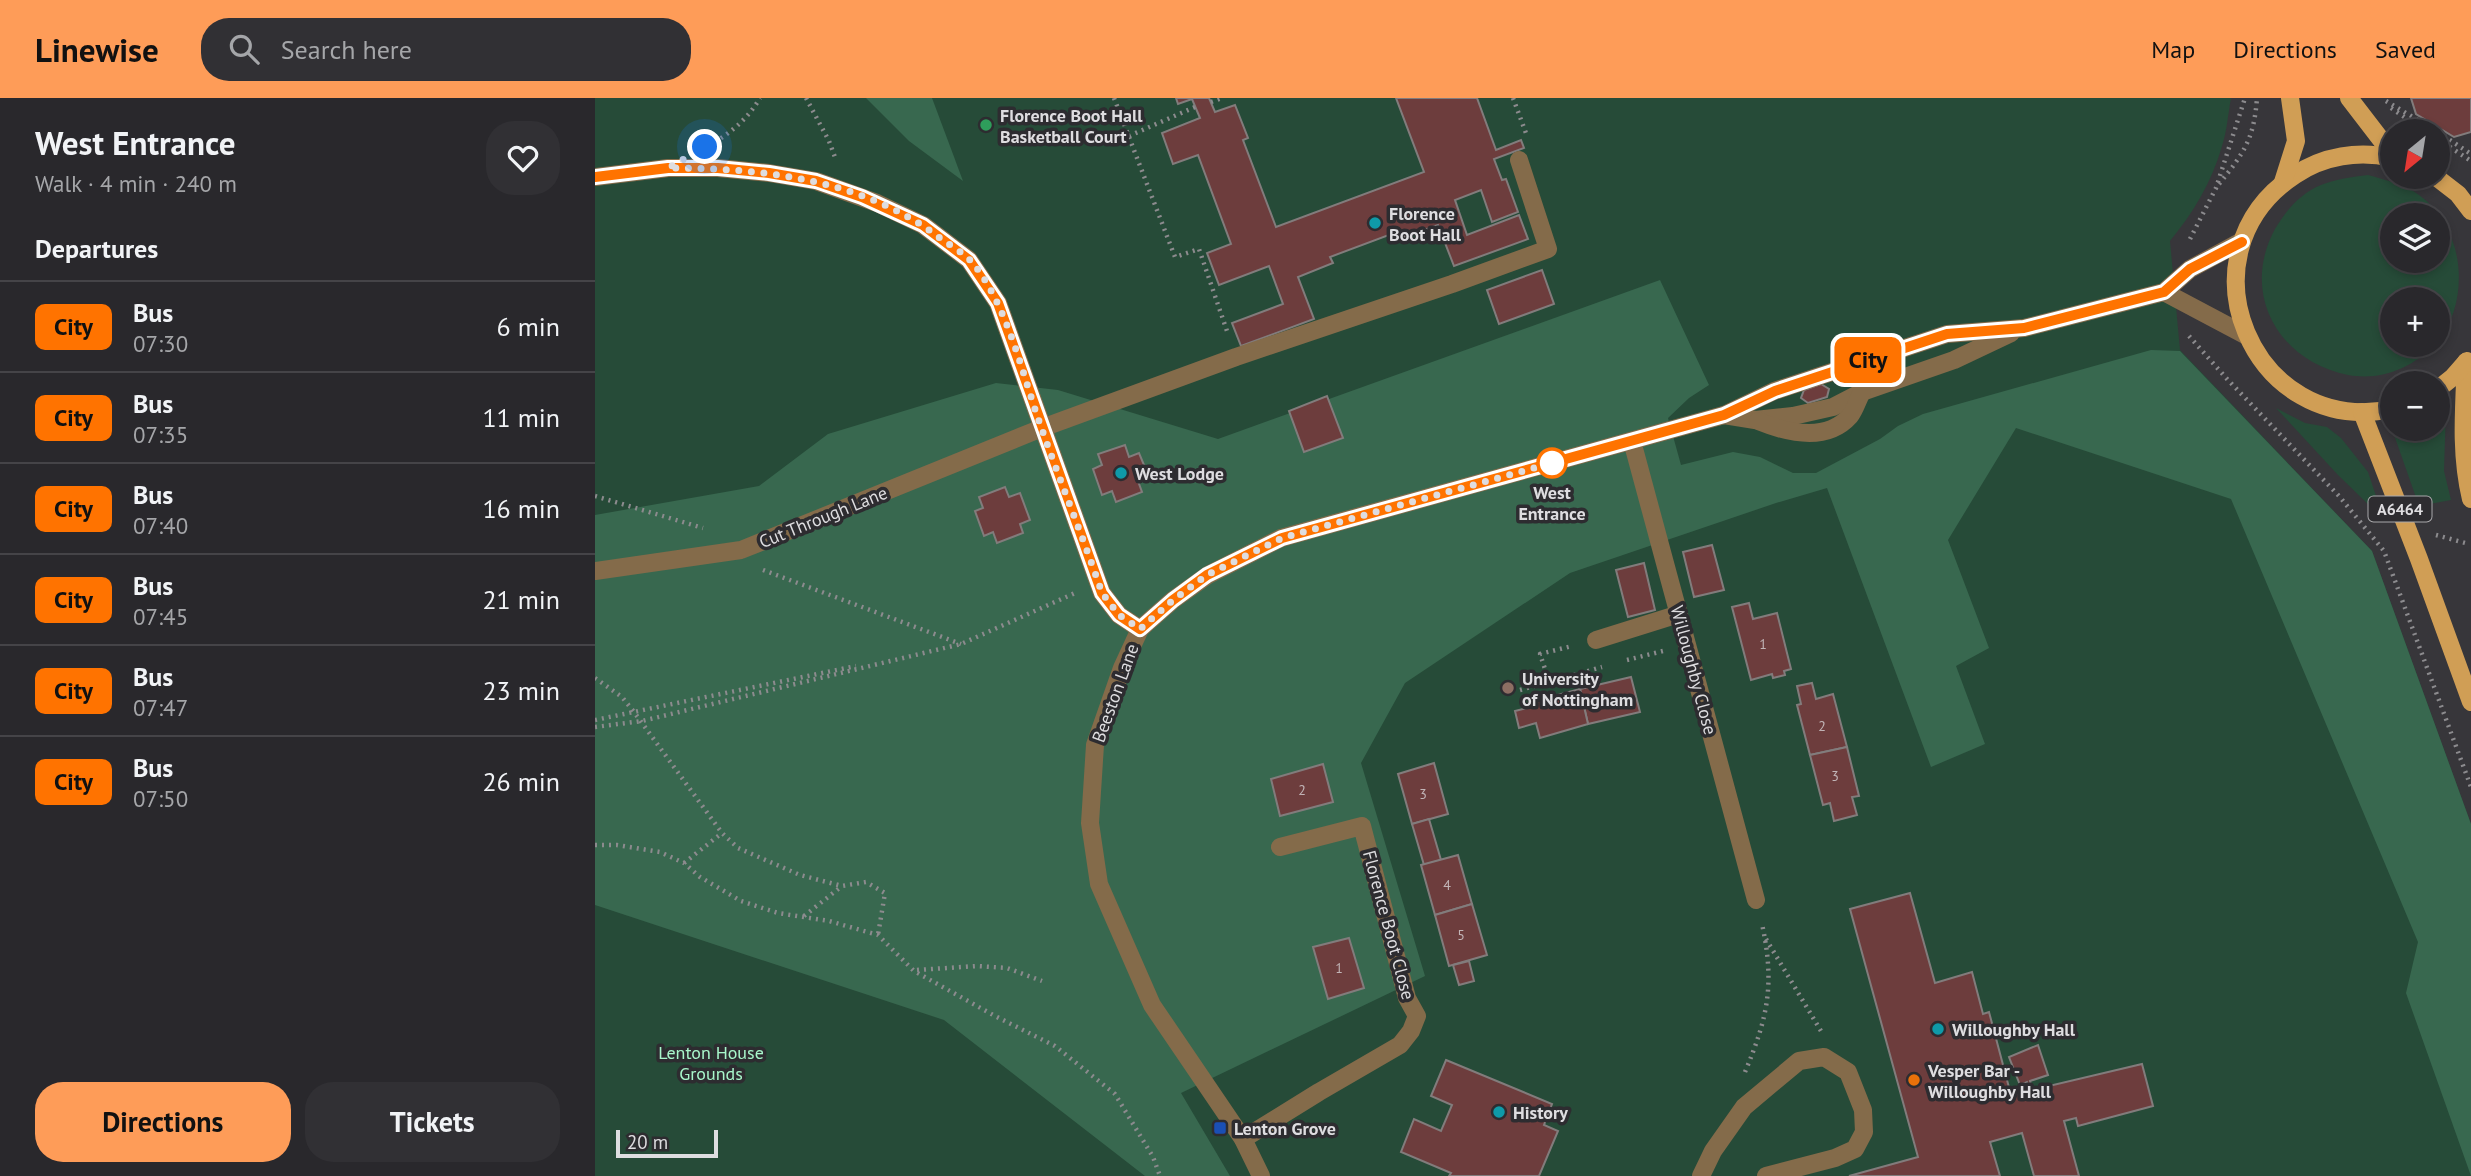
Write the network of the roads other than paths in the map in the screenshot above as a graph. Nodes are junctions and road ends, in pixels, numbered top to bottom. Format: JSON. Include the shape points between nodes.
{"nodes":[{"id":1,"x":2290,"y":98,"type":"edge"},
{"id":2,"x":2349,"y":98,"type":"edge"},
{"id":3,"x":2380,"y":140,"type":"edge"},
{"id":4,"x":2380,"y":155,"type":"edge"},
{"id":5,"x":1519,"y":160,"type":"dead end"},
{"id":6,"x":595,"y":177,"type":"edge"},
{"id":7,"x":2283,"y":182,"type":"junction"},
{"id":8,"x":2450,"y":188,"type":"edge"},
{"id":9,"x":2471,"y":211,"type":"edge"},
{"id":10,"x":2242,"y":242,"type":"junction"},
{"id":11,"x":2164,"y":292,"type":"junction"},
{"id":12,"x":2024,"y":328,"type":"junction"},
{"id":13,"x":2247,"y":337,"type":"junction"},
{"id":14,"x":2468,"y":359,"type":"edge"},
{"id":15,"x":2450,"y":377,"type":"edge"},
{"id":16,"x":2380,"y":410,"type":"edge"},
{"id":17,"x":2361,"y":412,"type":"junction"},
{"id":18,"x":1724,"y":415,"type":"junction"},
{"id":19,"x":1042,"y":428,"type":"junction"},
{"id":20,"x":1632,"y":441,"type":"junction"},
{"id":21,"x":2471,"y":499,"type":"edge"},
{"id":22,"x":595,"y":571,"type":"edge"},
{"id":23,"x":1679,"y":614,"type":"junction"},
{"id":24,"x":1140,"y":629,"type":"junction"},
{"id":25,"x":1596,"y":640,"type":"road end"},
{"id":26,"x":2471,"y":702,"type":"edge"},
{"id":27,"x":1280,"y":847,"type":"dead end"},
{"id":28,"x":1756,"y":900,"type":"road end"},
{"id":29,"x":1243,"y":1139,"type":"junction"},
{"id":30,"x":1261,"y":1176,"type":"edge"},
{"id":31,"x":1701,"y":1176,"type":"edge"},
{"id":32,"x":1766,"y":1176,"type":"edge"}],
"edges":[{"from":1,"to":7,"type":"main road","via":[[2296,141]]},
{"from":2,"to":3,"type":"main road"},
{"from":4,"to":7,"type":"main road","via":[[2329,159]]},
{"from":5,"to":19,"type":"street","name":"Cut Through Lane","via":[[1548,249]]},
{"from":6,"to":19,"type":"street","via":[[668,168],[769,173],[847,191],[923,225],[969,260],[998,303]]},
{"from":7,"to":10,"type":"main road","via":[[2252,219]]},
{"from":8,"to":9,"type":"main road"},
{"from":10,"to":11,"type":"street","via":[[2190,269]]},
{"from":10,"to":13,"type":"main road","via":[[2235,284]]},
{"from":11,"to":12,"type":"street","name":"Beeston Lane"},
{"from":11,"to":13,"type":"street"},
{"from":12,"to":18,"type":"street","name":"Beeston Lane","via":[[1947,334],[1775,391]]},
{"from":12,"to":18,"type":"street","name":"Beeston Lane","via":[[1833,407],[1755,419]]},
{"from":13,"to":17,"type":"main road","via":[[2270,370],[2302,396]]},
{"from":14,"to":15,"type":"main road"},
{"from":14,"to":21,"type":"main road","via":[[2463,433],[2464,473]]},
{"from":16,"to":17,"type":"main road"},
{"from":17,"to":26,"type":"main road","number":"A6464"},
{"from":18,"to":20,"type":"street","name":"Beeston Lane"},
{"from":19,"to":22,"type":"street","name":"Cut Through Lane","via":[[741,550]]},
{"from":19,"to":24,"type":"street","via":[[1102,593],[1119,615]]},
{"from":20,"to":23,"type":"street","name":"Willoughby Close"},
{"from":20,"to":24,"type":"street","name":"Beeston Lane","via":[[1282,538],[1207,575]]},
{"from":23,"to":25,"type":"street"},
{"from":23,"to":28,"type":"street","name":"Willoughby Close"},
{"from":24,"to":29,"type":"street","name":"Beeston Lane","via":[[1095,745],[1090,823],[1100,884],[1151,1004]]},
{"from":27,"to":29,"type":"street","name":"Florence Boot Close","via":[[1362,826],[1406,998],[1417,1016],[1400,1045]]},
{"from":29,"to":30,"type":"street","name":"Beeston Lane"},
{"from":31,"to":32,"type":"street","via":[[1744,1107],[1799,1060],[1824,1058],[1849,1072],[1863,1110],[1864,1132],[1855,1149]]}]}
